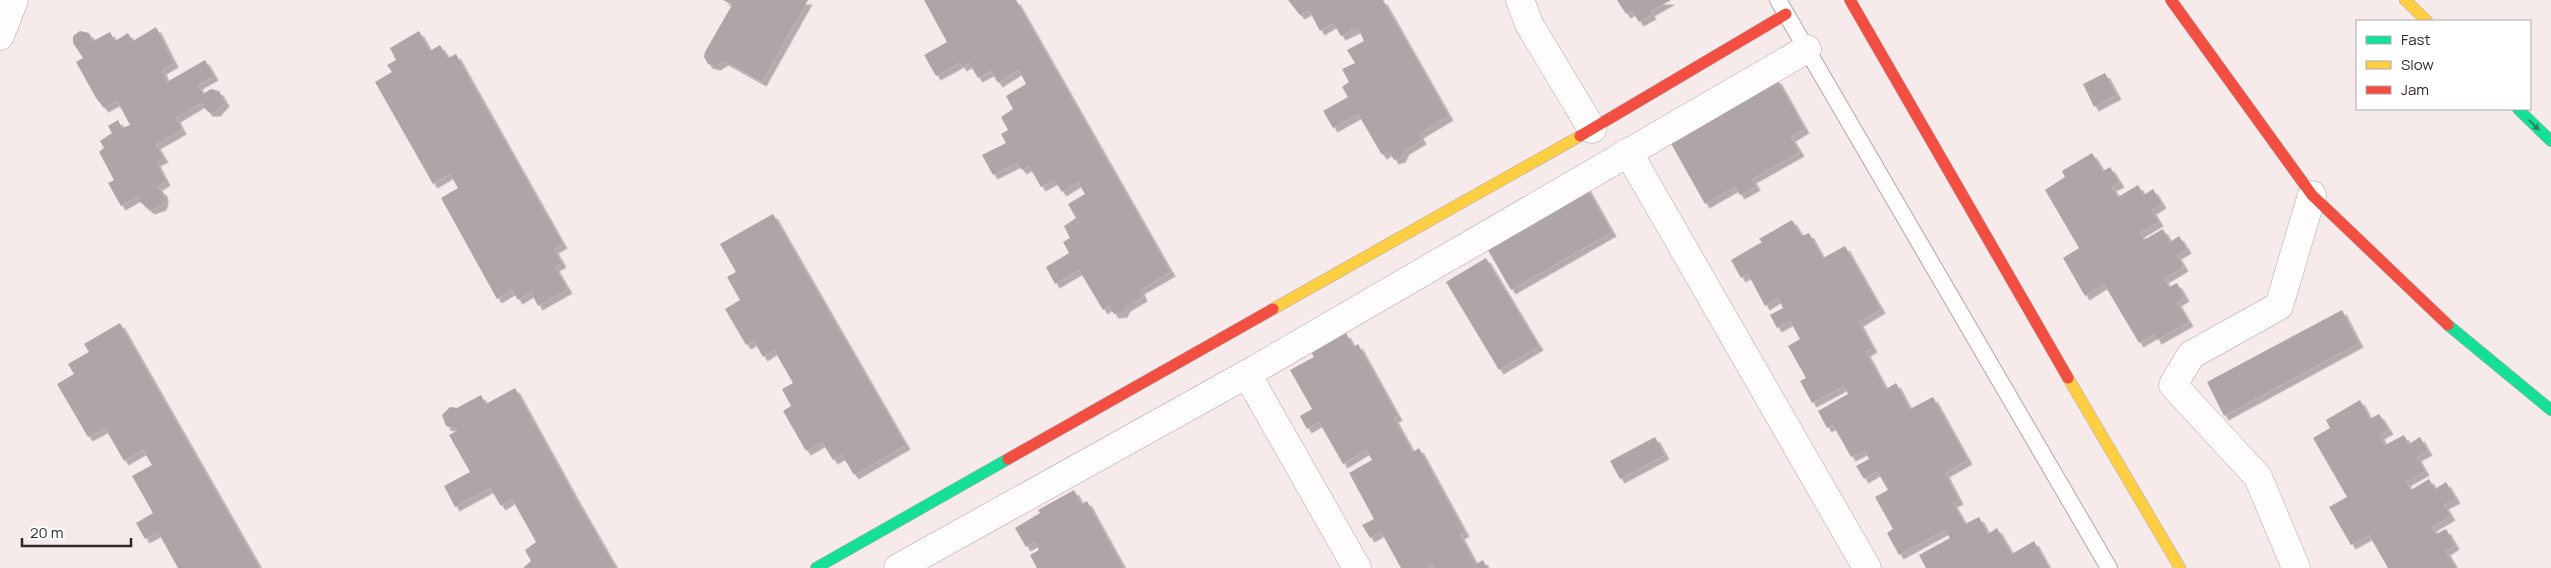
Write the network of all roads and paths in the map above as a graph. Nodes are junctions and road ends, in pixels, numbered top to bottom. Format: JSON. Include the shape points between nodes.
{"nodes":[{"id":1,"x":14,"y":0,"type":"edge"},
{"id":2,"x":1520,"y":0,"type":"edge"},
{"id":3,"x":1778,"y":0,"type":"edge"},
{"id":4,"x":1850,"y":0,"type":"edge"},
{"id":5,"x":2171,"y":0,"type":"edge"},
{"id":6,"x":2405,"y":0,"type":"edge"},
{"id":7,"x":1786,"y":14,"type":"junction"},
{"id":8,"x":2426,"y":20,"type":"edge"},
{"id":9,"x":0,"y":36,"type":"edge"},
{"id":10,"x":1807,"y":50,"type":"junction"},
{"id":11,"x":2519,"y":110,"type":"edge"},
{"id":12,"x":1592,"y":129,"type":"junction"},
{"id":13,"x":2551,"y":141,"type":"edge"},
{"id":14,"x":1628,"y":152,"type":"junction"},
{"id":15,"x":2312,"y":195,"type":"junction"},
{"id":16,"x":1247,"y":374,"type":"junction"},
{"id":17,"x":2551,"y":410,"type":"edge"},
{"id":18,"x":816,"y":568,"type":"edge"},
{"id":19,"x":898,"y":568,"type":"edge"},
{"id":20,"x":1357,"y":568,"type":"edge"},
{"id":21,"x":1867,"y":568,"type":"edge"},
{"id":22,"x":2109,"y":568,"type":"edge"},
{"id":23,"x":2180,"y":568,"type":"edge"},
{"id":24,"x":2296,"y":568,"type":"edge"}],
"edges":[{"from":1,"to":9,"type":"street"},
{"from":2,"to":12,"type":"street","via":[[1529,24]]},
{"from":3,"to":7,"type":"lane"},
{"from":4,"to":23,"type":"main road"},
{"from":5,"to":15,"type":"main road"},
{"from":6,"to":8,"type":"main road"},
{"from":7,"to":10,"type":"lane"},
{"from":7,"to":12,"type":"main road"},
{"from":10,"to":14,"type":"street"},
{"from":10,"to":22,"type":"lane"},
{"from":11,"to":13,"type":"main road","one_way":true},
{"from":12,"to":18,"type":"main road"},
{"from":14,"to":16,"type":"street"},
{"from":14,"to":21,"type":"street"},
{"from":15,"to":17,"type":"main road","via":[[2445,322]]},
{"from":15,"to":24,"type":"street","via":[[2279,306],[2192,355],[2173,385],[2258,477]]},
{"from":16,"to":19,"type":"street"},
{"from":16,"to":20,"type":"street"}]}
